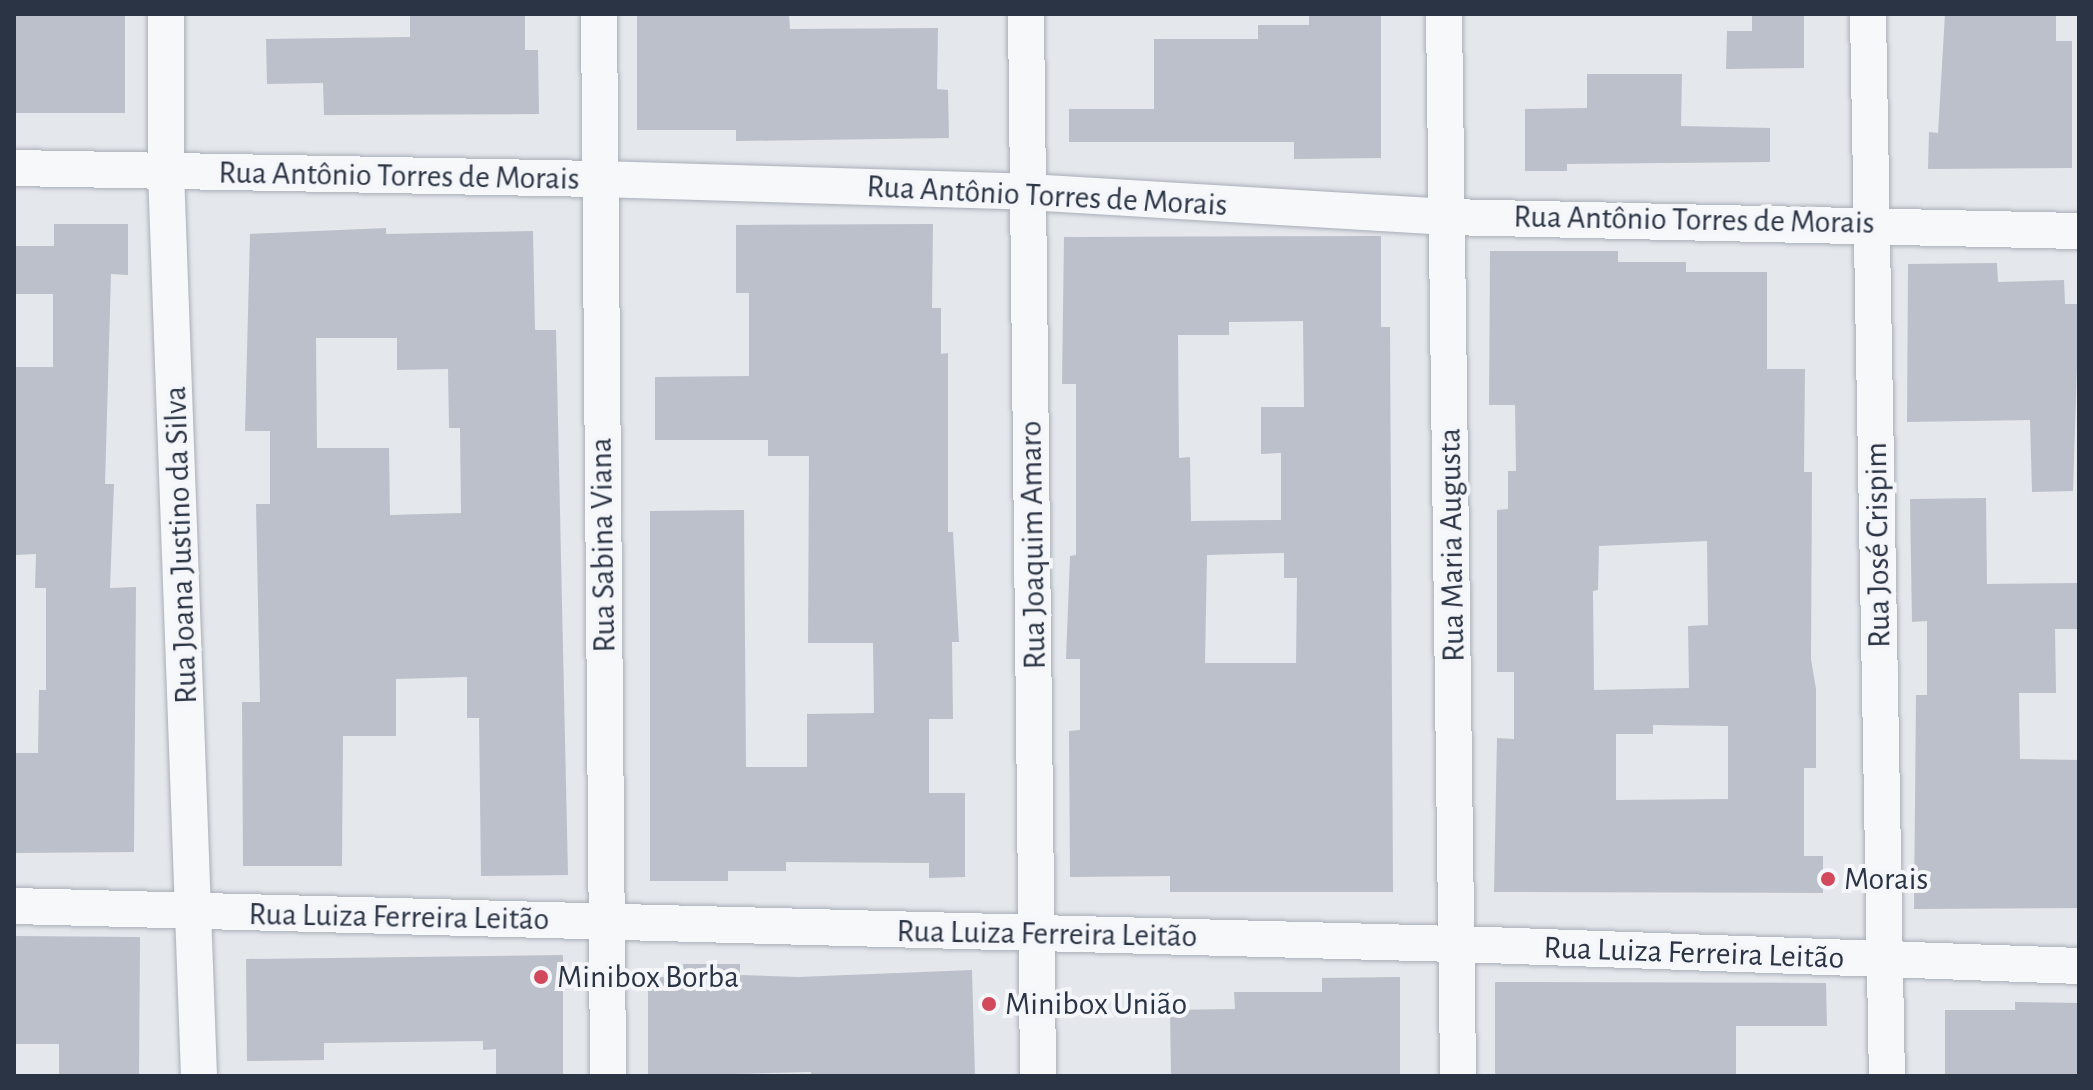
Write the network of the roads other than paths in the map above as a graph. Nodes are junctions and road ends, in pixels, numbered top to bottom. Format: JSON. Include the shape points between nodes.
{"nodes":[{"id":1,"x":166,"y":14,"type":"edge"},
{"id":2,"x":599,"y":14,"type":"edge"},
{"id":3,"x":1026,"y":14,"type":"edge"},
{"id":4,"x":1444,"y":14,"type":"edge"},
{"id":5,"x":1868,"y":14,"type":"edge"},
{"id":6,"x":14,"y":168,"type":"edge"},
{"id":7,"x":166,"y":172,"type":"junction"},
{"id":8,"x":600,"y":179,"type":"junction"},
{"id":9,"x":1029,"y":192,"type":"junction"},
{"id":10,"x":1447,"y":217,"type":"junction"},
{"id":11,"x":1873,"y":222,"type":"junction"},
{"id":12,"x":2079,"y":231,"type":"edge"},
{"id":13,"x":14,"y":906,"type":"edge"},
{"id":14,"x":195,"y":913,"type":"junction"},
{"id":15,"x":606,"y":922,"type":"junction"},
{"id":16,"x":1036,"y":935,"type":"junction"},
{"id":17,"x":1459,"y":944,"type":"junction"},
{"id":18,"x":1885,"y":960,"type":"junction"},
{"id":19,"x":2079,"y":966,"type":"edge"},
{"id":20,"x":199,"y":1076,"type":"edge"},
{"id":21,"x":608,"y":1076,"type":"edge"},
{"id":22,"x":1038,"y":1076,"type":"edge"},
{"id":23,"x":1458,"y":1076,"type":"edge"},
{"id":24,"x":1887,"y":1076,"type":"edge"}],
"edges":[{"from":1,"to":7,"type":"street","name":"Rua Joana Justino da Silva"},
{"from":2,"to":8,"type":"street","name":"Rua Sabina Viana"},
{"from":3,"to":9,"type":"street","name":"Rua Joaquim Amaro"},
{"from":4,"to":10,"type":"street","name":"Rua Maria Augusta"},
{"from":5,"to":11,"type":"street","name":"Rua José Crispim"},
{"from":6,"to":7,"type":"street","name":"Rua Antônio Torres de Morais"},
{"from":7,"to":8,"type":"street","name":"Rua Antônio Torres de Morais"},
{"from":7,"to":14,"type":"street","name":"Rua Joana Justino da Silva"},
{"from":8,"to":9,"type":"street","name":"Rua Antônio Torres de Morais"},
{"from":8,"to":15,"type":"street","name":"Rua Sabina Viana"},
{"from":9,"to":10,"type":"street","name":"Rua Antônio Torres de Morais"},
{"from":9,"to":16,"type":"street","name":"Rua Joaquim Amaro"},
{"from":10,"to":11,"type":"street","name":"Rua Antônio Torres de Morais"},
{"from":10,"to":17,"type":"street","name":"Rua Maria Augusta"},
{"from":11,"to":12,"type":"street","name":"Rua Antônio Torres de Morais"},
{"from":11,"to":18,"type":"street","name":"Rua José Crispim"},
{"from":13,"to":14,"type":"street","name":"Rua Luiza Ferreira Leitão"},
{"from":14,"to":15,"type":"street","name":"Rua Luiza Ferreira Leitão"},
{"from":14,"to":20,"type":"street","name":"Rua Joana Justino da Silva"},
{"from":15,"to":16,"type":"street","name":"Rua Luiza Ferreira Leitão"},
{"from":15,"to":21,"type":"street","name":"Rua Sabina Viana"},
{"from":16,"to":17,"type":"street","name":"Rua Luiza Ferreira Leitão"},
{"from":16,"to":22,"type":"street","name":"Rua Joaquim Amaro"},
{"from":17,"to":18,"type":"street","name":"Rua Luiza Ferreira Leitão"},
{"from":17,"to":23,"type":"street","name":"Rua Maria Augusta"},
{"from":18,"to":19,"type":"street","name":"Rua Luiza Ferreira Leitão"},
{"from":18,"to":24,"type":"street","name":"Rua José Crispim"}]}
